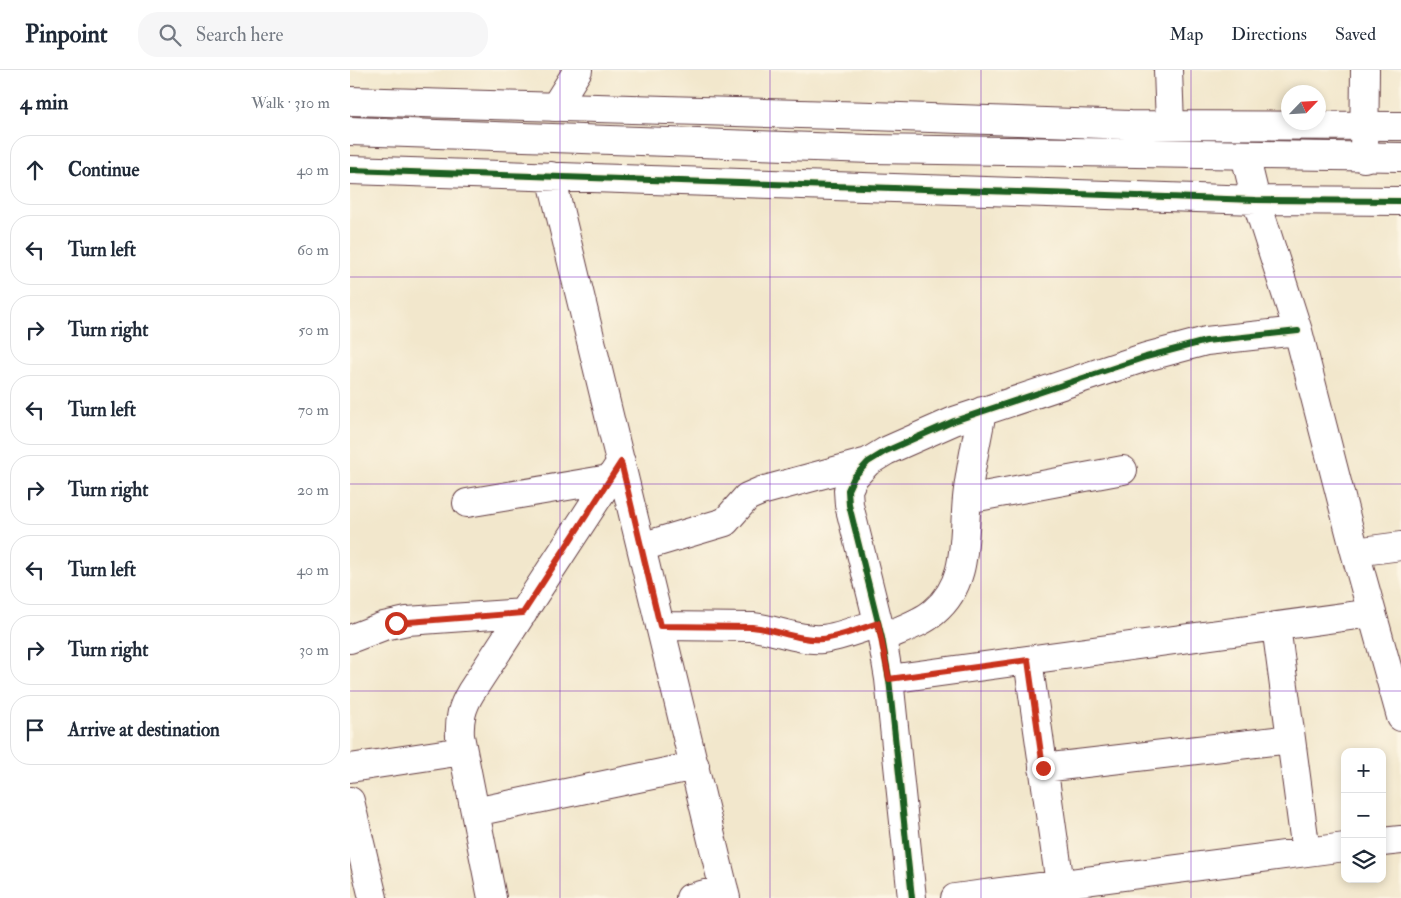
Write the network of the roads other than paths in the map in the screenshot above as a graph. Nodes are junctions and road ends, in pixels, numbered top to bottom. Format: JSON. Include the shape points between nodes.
{"nodes":[{"id":1,"x":578,"y":70,"type":"edge"},
{"id":2,"x":1168,"y":70,"type":"edge"},
{"id":3,"x":1365,"y":70,"type":"edge"},
{"id":4,"x":350,"y":102,"type":"edge"},
{"id":5,"x":555,"y":108,"type":"junction"},
{"id":6,"x":1170,"y":125,"type":"junction"},
{"id":7,"x":1401,"y":126,"type":"edge"},
{"id":8,"x":1364,"y":127,"type":"junction"},
{"id":9,"x":350,"y":131,"type":"edge"},
{"id":10,"x":1245,"y":155,"type":"junction"},
{"id":11,"x":1401,"y":157,"type":"edge"},
{"id":12,"x":1364,"y":158,"type":"junction"},
{"id":13,"x":350,"y":170,"type":"edge"},
{"id":14,"x":551,"y":176,"type":"junction"},
{"id":15,"x":1256,"y":200,"type":"junction"},
{"id":16,"x":1401,"y":201,"type":"edge"},
{"id":17,"x":1298,"y":332,"type":"junction"},
{"id":18,"x":982,"y":412,"type":"junction"},
{"id":19,"x":868,"y":462,"type":"junction"},
{"id":20,"x":1123,"y":470,"type":"dead end"},
{"id":21,"x":615,"y":471,"type":"junction"},
{"id":22,"x":967,"y":499,"type":"junction"},
{"id":23,"x":467,"y":503,"type":"dead end"},
{"id":24,"x":1401,"y":546,"type":"edge"},
{"id":25,"x":641,"y":547,"type":"junction"},
{"id":26,"x":1355,"y":552,"type":"junction"},
{"id":27,"x":523,"y":613,"type":"junction"},
{"id":28,"x":1372,"y":613,"type":"junction"},
{"id":29,"x":660,"y":626,"type":"junction"},
{"id":30,"x":1276,"y":626,"type":"junction"},
{"id":31,"x":880,"y":630,"type":"junction"},
{"id":32,"x":350,"y":639,"type":"edge"},
{"id":33,"x":1028,"y":660,"type":"junction"},
{"id":34,"x":889,"y":679,"type":"junction"},
{"id":35,"x":1401,"y":717,"type":"edge"},
{"id":36,"x":1291,"y":739,"type":"junction"},
{"id":37,"x":462,"y":750,"type":"junction"},
{"id":38,"x":694,"y":766,"type":"junction"},
{"id":39,"x":350,"y":768,"type":"edge"},
{"id":40,"x":1043,"y":768,"type":"junction"},
{"id":41,"x":350,"y":801,"type":"edge"},
{"id":42,"x":475,"y":812,"type":"junction"},
{"id":43,"x":1401,"y":840,"type":"edge"},
{"id":44,"x":1386,"y":842,"type":"edge"},
{"id":45,"x":1341,"y":848,"type":"edge"},
{"id":46,"x":1306,"y":852,"type":"junction"},
{"id":47,"x":1060,"y":884,"type":"junction"},
{"id":48,"x":725,"y":894,"type":"edge"},
{"id":49,"x":373,"y":898,"type":"edge"},
{"id":50,"x":492,"y":898,"type":"edge"},
{"id":51,"x":690,"y":898,"type":"edge"},
{"id":52,"x":912,"y":898,"type":"edge"},
{"id":53,"x":955,"y":898,"type":"edge"}],
"edges":[{"from":1,"to":5,"type":"main road"},
{"from":2,"to":6,"type":"main road"},
{"from":3,"to":8,"type":"main road"},
{"from":4,"to":5,"type":"main road"},
{"from":5,"to":6,"type":"main road"},
{"from":6,"to":8,"type":"main road"},
{"from":7,"to":8,"type":"main road"},
{"from":8,"to":12,"type":"main road"},
{"from":9,"to":10,"type":"main road","via":[[871,149]]},
{"from":10,"to":12,"type":"main road"},
{"from":10,"to":15,"type":"main road"},
{"from":11,"to":12,"type":"main road"},
{"from":13,"to":14,"type":"main road"},
{"from":14,"to":15,"type":"main road"},
{"from":14,"to":21,"type":"main road"},
{"from":15,"to":16,"type":"main road"},
{"from":15,"to":17,"type":"main road"},
{"from":17,"to":18,"type":"main road","via":[[1206,341],[1146,356]]},
{"from":17,"to":26,"type":"main road"},
{"from":18,"to":19,"type":"main road","via":[[954,421]]},
{"from":18,"to":22,"type":"main road"},
{"from":19,"to":25,"type":"main road","via":[[761,490],[747,497],[725,522]]},
{"from":19,"to":31,"type":"main road","via":[[854,477],[848,490],[849,505]]},
{"from":20,"to":22,"type":"main road"},
{"from":21,"to":23,"type":"main road"},
{"from":21,"to":25,"type":"main road"},
{"from":21,"to":27,"type":"main road"},
{"from":22,"to":31,"type":"main road","via":[[964,554],[949,595],[934,612]]},
{"from":24,"to":26,"type":"main road"},
{"from":25,"to":29,"type":"main road"},
{"from":26,"to":28,"type":"main road"},
{"from":27,"to":32,"type":"main road","via":[[407,621]]},
{"from":27,"to":37,"type":"main road","via":[[465,702],[459,726]]},
{"from":28,"to":30,"type":"main road"},
{"from":28,"to":35,"type":"main road"},
{"from":29,"to":31,"type":"main road","via":[[767,628],[811,639]]},
{"from":29,"to":38,"type":"main road"},
{"from":30,"to":33,"type":"main road"},
{"from":30,"to":36,"type":"main road"},
{"from":31,"to":34,"type":"main road"},
{"from":33,"to":34,"type":"main road"},
{"from":33,"to":40,"type":"main road"},
{"from":34,"to":52,"type":"main road"},
{"from":36,"to":40,"type":"main road"},
{"from":36,"to":46,"type":"main road"},
{"from":37,"to":39,"type":"main road"},
{"from":37,"to":42,"type":"main road"},
{"from":38,"to":42,"type":"main road"},
{"from":38,"to":48,"type":"main road"},
{"from":40,"to":47,"type":"main road"},
{"from":41,"to":49,"type":"main road"},
{"from":42,"to":50,"type":"main road"},
{"from":43,"to":44,"type":"main road"},
{"from":45,"to":46,"type":"main road"},
{"from":46,"to":47,"type":"main road"},
{"from":47,"to":53,"type":"main road"},
{"from":48,"to":51,"type":"main road"}]}
